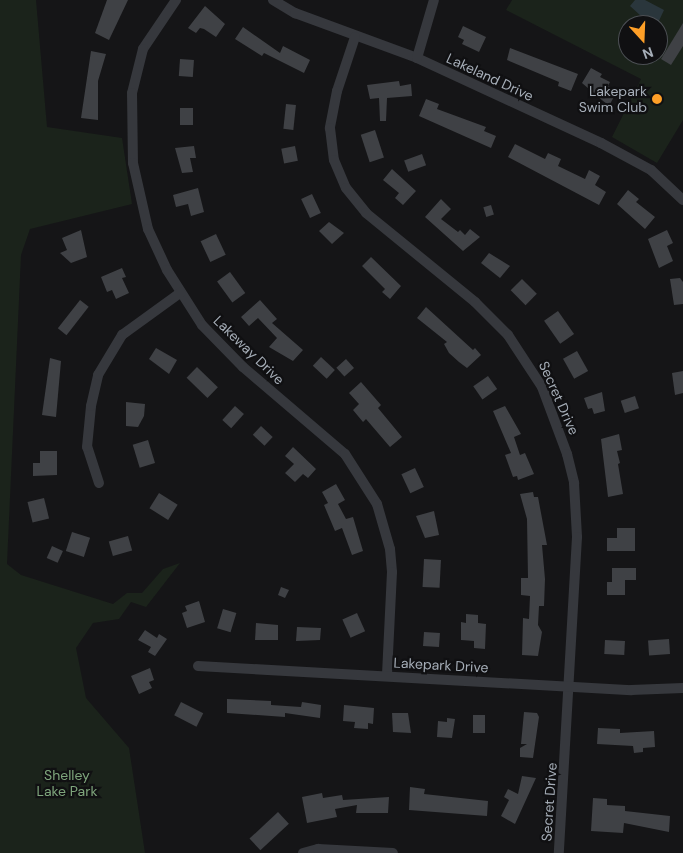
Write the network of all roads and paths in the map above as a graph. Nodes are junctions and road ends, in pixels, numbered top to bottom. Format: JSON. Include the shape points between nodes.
{"nodes":[{"id":1,"x":176,"y":0,"type":"edge"},
{"id":2,"x":273,"y":0,"type":"edge"},
{"id":3,"x":434,"y":0,"type":"edge"},
{"id":4,"x":355,"y":37,"type":"junction"},
{"id":5,"x":417,"y":58,"type":"junction"},
{"id":6,"x":683,"y":200,"type":"edge"},
{"id":7,"x":180,"y":293,"type":"junction"},
{"id":8,"x":99,"y":483,"type":"dead end"},
{"id":9,"x":198,"y":666,"type":"dead end"},
{"id":10,"x":387,"y":676,"type":"junction"},
{"id":11,"x":570,"y":686,"type":"junction"},
{"id":12,"x":683,"y":688,"type":"edge"},
{"id":13,"x":303,"y":853,"type":"edge"},
{"id":14,"x":393,"y":853,"type":"edge"},
{"id":15,"x":559,"y":853,"type":"edge"}],
"edges":[{"from":1,"to":7,"type":"street","name":"Lakeway Drive","via":[[143,49],[130,110],[133,163],[144,215],[155,246]]},
{"from":2,"to":4,"type":"street","name":"Lakeland Drive","via":[[295,13]]},
{"from":3,"to":5,"type":"street"},
{"from":4,"to":5,"type":"street","name":"Lakeland Drive"},
{"from":4,"to":11,"type":"street","name":"Secret Drive","via":[[334,101],[330,128],[334,160],[346,188],[366,213],[475,302],[508,335],[531,366],[562,434],[574,483],[577,513]]},
{"from":5,"to":6,"type":"street","name":"Lakeland Drive","via":[[636,161]]},
{"from":7,"to":8,"type":"street","via":[[122,335],[98,375],[90,406],[88,447]]},
{"from":7,"to":10,"type":"street","name":"Lakeway Drive","via":[[218,344],[345,454],[377,504],[390,549],[392,572]]},
{"from":9,"to":10,"type":"street","name":"Lakepark Drive"},
{"from":10,"to":11,"type":"street","name":"Lakepark Drive"},
{"from":11,"to":12,"type":"street","name":"Lakepark Drive"},
{"from":11,"to":15,"type":"street","name":"Secret Drive"},
{"from":13,"to":14,"type":"street","via":[[318,849]]}]}
